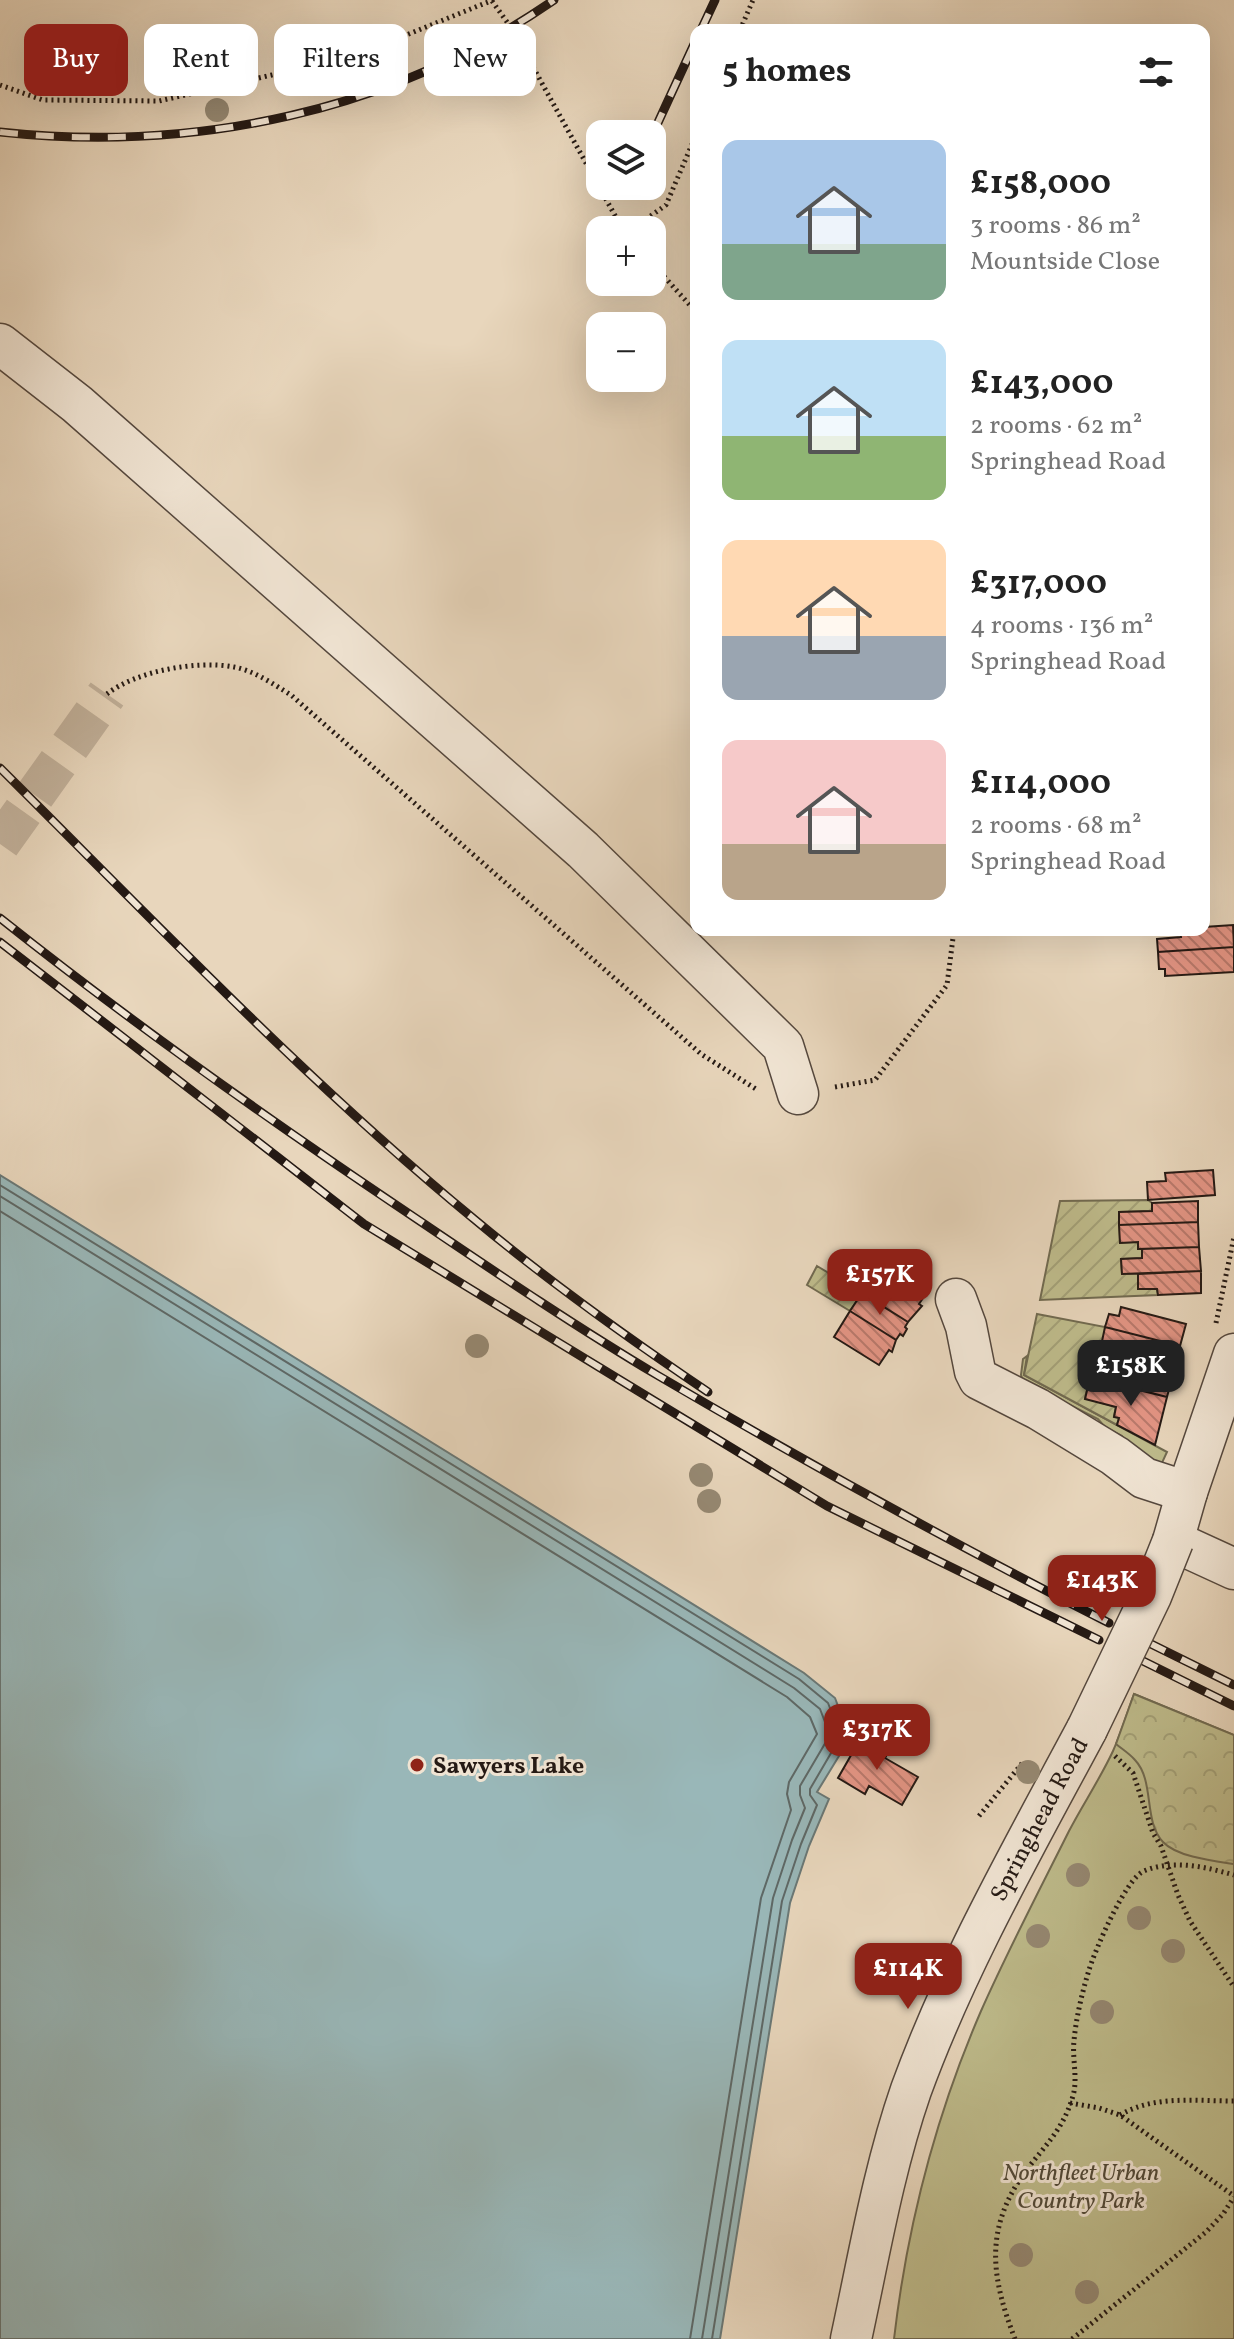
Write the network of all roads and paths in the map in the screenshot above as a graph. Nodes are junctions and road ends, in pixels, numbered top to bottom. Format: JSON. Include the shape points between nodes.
{"nodes":[{"id":1,"x":753,"y":0,"type":"edge"},
{"id":2,"x":492,"y":1,"type":"edge"},
{"id":3,"x":743,"y":24,"type":"edge"},
{"id":4,"x":0,"y":85,"type":"edge"},
{"id":5,"x":690,"y":149,"type":"edge"},
{"id":6,"x":615,"y":216,"type":"edge"},
{"id":7,"x":651,"y":216,"type":"edge"},
{"id":8,"x":666,"y":279,"type":"edge"},
{"id":9,"x":690,"y":305,"type":"edge"},
{"id":10,"x":0,"y":344,"type":"edge"},
{"id":11,"x":107,"y":694,"type":"tunnel mouth"},
{"id":12,"x":953,"y":936,"type":"edge"},
{"id":13,"x":798,"y":1094,"type":"junction"},
{"id":14,"x":956,"y":1299,"type":"dead end"},
{"id":15,"x":1234,"y":1354,"type":"edge"},
{"id":16,"x":1187,"y":1492,"type":"junction"},
{"id":17,"x":1173,"y":1541,"type":"junction"},
{"id":18,"x":1234,"y":1569,"type":"edge"},
{"id":19,"x":1100,"y":1741,"type":"junction"},
{"id":20,"x":1030,"y":1755,"type":"dead end"},
{"id":21,"x":979,"y":1816,"type":"dead end"},
{"id":22,"x":1168,"y":1865,"type":"junction"},
{"id":23,"x":1234,"y":1875,"type":"edge"},
{"id":24,"x":1234,"y":1987,"type":"edge"},
{"id":25,"x":1234,"y":2101,"type":"edge"},
{"id":26,"x":1070,"y":2103,"type":"junction"},
{"id":27,"x":1120,"y":2115,"type":"junction"},
{"id":28,"x":1234,"y":2196,"type":"edge"},
{"id":29,"x":851,"y":2339,"type":"edge"},
{"id":30,"x":1015,"y":2339,"type":"edge"},
{"id":31,"x":1072,"y":2339,"type":"edge"}],
"edges":[{"from":1,"to":3,"type":"path"},
{"from":2,"to":4,"type":"path","via":[[354,56],[159,101],[43,100]]},
{"from":2,"to":6,"type":"path"},
{"from":5,"to":7,"type":"path","via":[[666,205]]},
{"from":8,"to":9,"type":"path"},
{"from":10,"to":13,"type":"street","via":[[77,404],[583,850],[783,1046]]},
{"from":11,"to":13,"type":"path","via":[[159,671],[203,665],[234,667],[259,676],[291,695],[701,1054],[765,1095]]},
{"from":12,"to":13,"type":"path","via":[[947,985],[875,1080]]},
{"from":14,"to":16,"type":"street","via":[[979,1379],[1038,1409],[1144,1478]]},
{"from":15,"to":16,"type":"street","name":"Springhead Road"},
{"from":16,"to":17,"type":"street","name":"Springhead Road"},
{"from":17,"to":18,"type":"street"},
{"from":17,"to":19,"type":"street","name":"Springhead Road","bridge":true},
{"from":19,"to":22,"type":"path","via":[[1133,1773]]},
{"from":19,"to":29,"type":"street","name":"Springhead Road","via":[[990,1910],[941,2014],[891,2161]]},
{"from":20,"to":21,"type":"path"},
{"from":22,"to":23,"type":"path"},
{"from":22,"to":24,"type":"path","via":[[1190,1921]]},
{"from":22,"to":26,"type":"path","via":[[1135,1878],[1094,1956],[1074,2041]]},
{"from":25,"to":27,"type":"path","via":[[1151,2102]]},
{"from":26,"to":27,"type":"path"},
{"from":26,"to":30,"type":"path","via":[[1059,2130],[1011,2195],[998,2231],[998,2288]]},
{"from":27,"to":28,"type":"path"},
{"from":28,"to":31,"type":"path","via":[[1206,2232]]}]}
